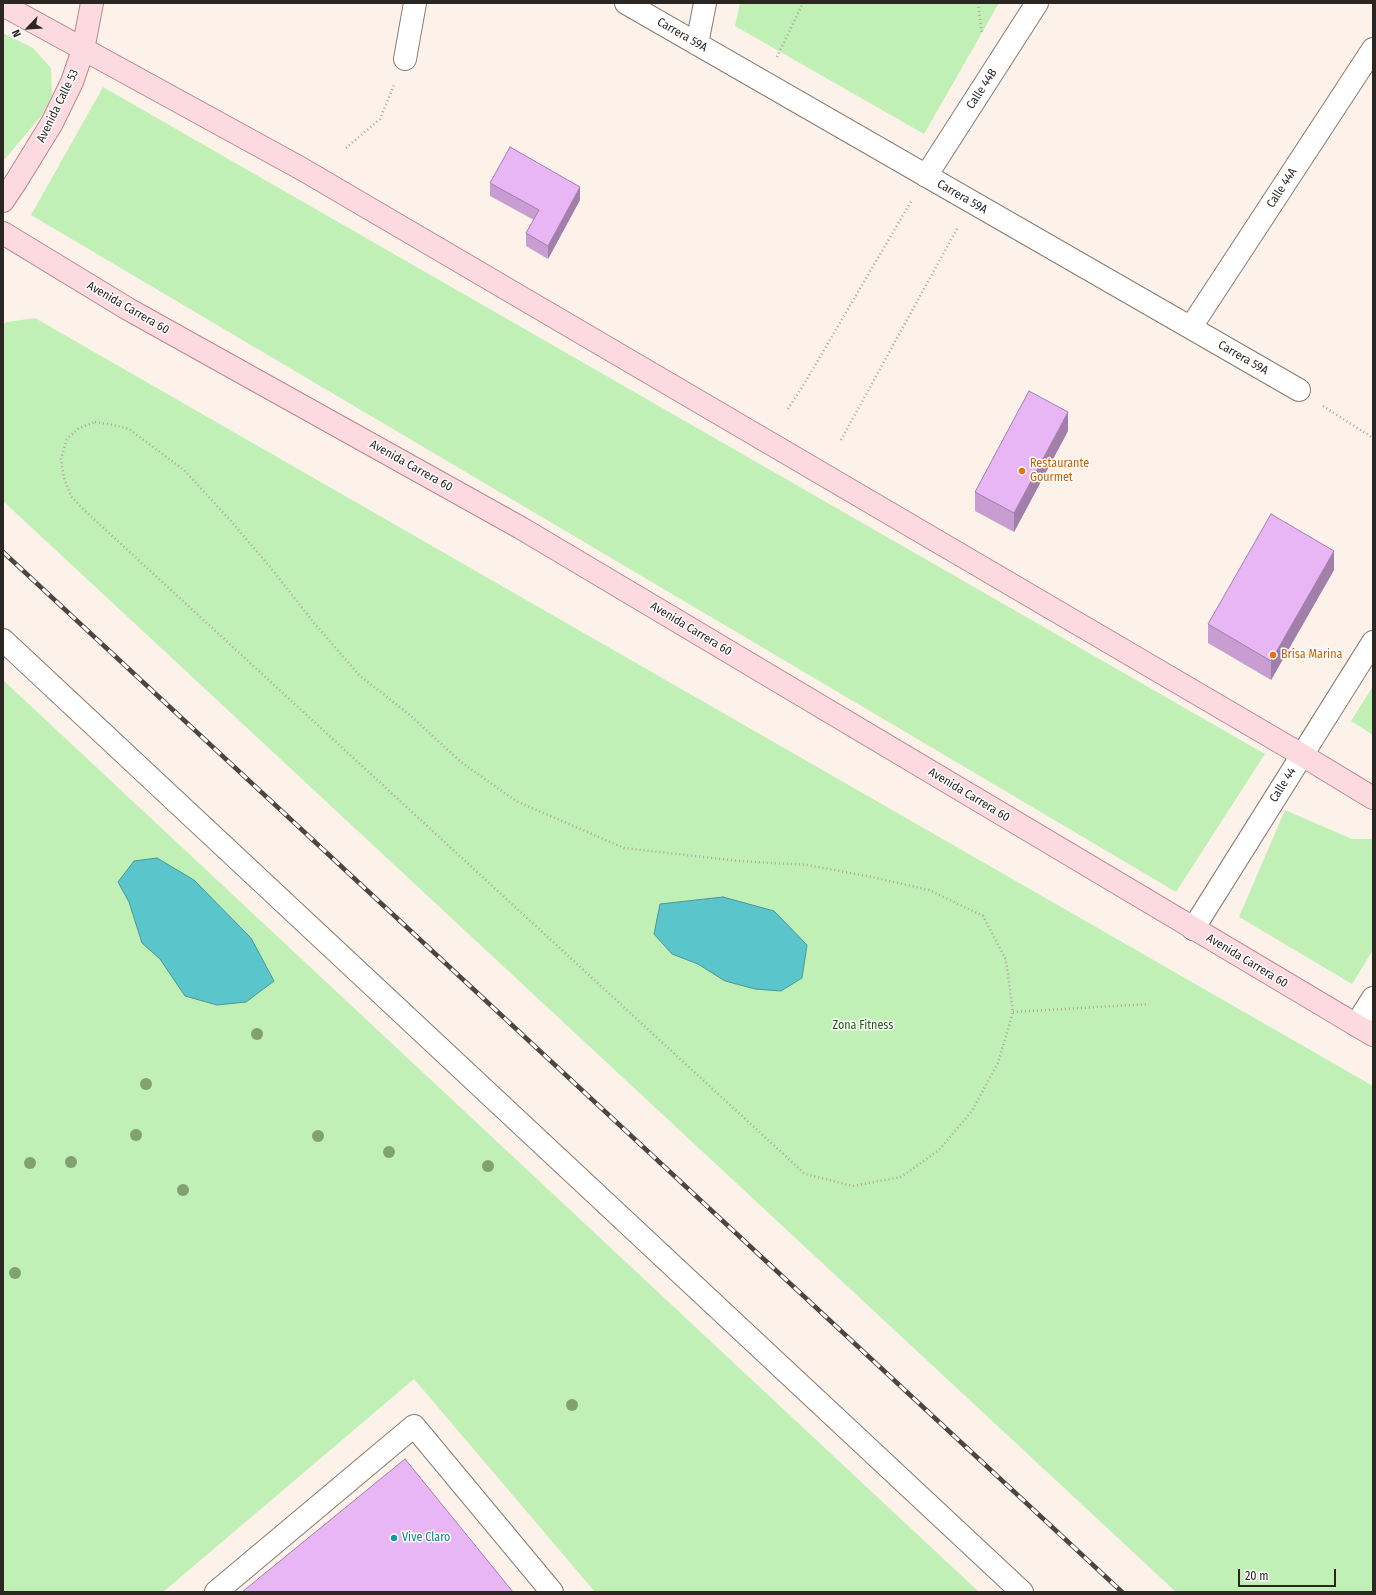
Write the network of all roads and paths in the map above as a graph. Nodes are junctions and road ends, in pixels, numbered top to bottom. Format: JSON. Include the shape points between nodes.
{"nodes":[{"id":1,"x":92,"y":3,"type":"edge"},
{"id":2,"x":415,"y":3,"type":"edge"},
{"id":3,"x":626,"y":3,"type":"edge"},
{"id":4,"x":704,"y":3,"type":"edge"},
{"id":5,"x":803,"y":3,"type":"edge"},
{"id":6,"x":1037,"y":3,"type":"edge"},
{"id":7,"x":3,"y":5,"type":"edge"},
{"id":8,"x":697,"y":44,"type":"junction"},
{"id":9,"x":1373,"y":49,"type":"edge"},
{"id":10,"x":83,"y":50,"type":"junction"},
{"id":11,"x":405,"y":59,"type":"joint"},
{"id":12,"x":764,"y":83,"type":"junction"},
{"id":13,"x":346,"y":148,"type":"dead end"},
{"id":14,"x":926,"y":176,"type":"junction"},
{"id":15,"x":3,"y":201,"type":"edge"},
{"id":16,"x":972,"y":202,"type":"junction"},
{"id":17,"x":3,"y":233,"type":"edge"},
{"id":18,"x":1191,"y":327,"type":"junction"},
{"id":19,"x":1299,"y":390,"type":"joint"},
{"id":20,"x":788,"y":409,"type":"dead end"},
{"id":21,"x":1373,"y":438,"type":"edge"},
{"id":22,"x":842,"y":440,"type":"dead end"},
{"id":23,"x":3,"y":640,"type":"edge"},
{"id":24,"x":1373,"y":642,"type":"edge"},
{"id":25,"x":1302,"y":755,"type":"junction"},
{"id":26,"x":1373,"y":798,"type":"edge"},
{"id":27,"x":1193,"y":929,"type":"junction"},
{"id":28,"x":1373,"y":998,"type":"edge"},
{"id":29,"x":1149,"y":1004,"type":"dead end"},
{"id":30,"x":1013,"y":1012,"type":"junction"},
{"id":31,"x":1364,"y":1030,"type":"edge"},
{"id":32,"x":216,"y":1592,"type":"edge"},
{"id":33,"x":552,"y":1592,"type":"edge"},
{"id":34,"x":1022,"y":1592,"type":"edge"}],
"edges":[{"from":1,"to":10,"type":"main road","name":"Avenida Calle 53"},
{"from":2,"to":11,"type":"street"},
{"from":3,"to":8,"type":"street","name":"Carrera 59A"},
{"from":4,"to":8,"type":"street"},
{"from":5,"to":12,"type":"path"},
{"from":6,"to":14,"type":"street","name":"Calle 44B"},
{"from":7,"to":10,"type":"main road"},
{"from":8,"to":12,"type":"street","name":"Carrera 59A"},
{"from":9,"to":18,"type":"street","name":"Calle 44A"},
{"from":10,"to":15,"type":"main road","name":"Avenida Calle 53","via":[[72,82],[52,123]]},
{"from":10,"to":25,"type":"main road","via":[[302,169]]},
{"from":11,"to":13,"type":"path","via":[[380,119]]},
{"from":12,"to":14,"type":"street","name":"Carrera 59A"},
{"from":14,"to":16,"type":"street","name":"Carrera 59A"},
{"from":14,"to":20,"type":"path"},
{"from":16,"to":18,"type":"street","name":"Carrera 59A"},
{"from":16,"to":22,"type":"path"},
{"from":17,"to":27,"type":"main road","name":"Avenida Carrera 60","via":[[128,309],[521,528]]},
{"from":18,"to":19,"type":"street","name":"Carrera 59A"},
{"from":19,"to":21,"type":"path"},
{"from":23,"to":34,"type":"street"},
{"from":24,"to":25,"type":"street","name":"Calle 44"},
{"from":25,"to":26,"type":"main road"},
{"from":25,"to":27,"type":"street","name":"Calle 44"},
{"from":27,"to":31,"type":"main road","name":"Avenida Carrera 60"},
{"from":28,"to":31,"type":"street"},
{"from":29,"to":30,"type":"path"},
{"from":30,"to":30,"type":"path","via":[[998,1063],[972,1111],[939,1150],[901,1177],[859,1185],[852,1186],[805,1174],[83,509],[72,496],[64,478],[61,459],[67,439],[79,428],[95,422],[113,425],[129,430],[184,470],[272,568],[314,623],[359,675],[411,716],[461,762],[516,801],[624,848],[739,861],[807,865],[929,890],[983,916],[1006,960]]},
{"from":32,"to":33,"type":"street","via":[[414,1426]]}]}
